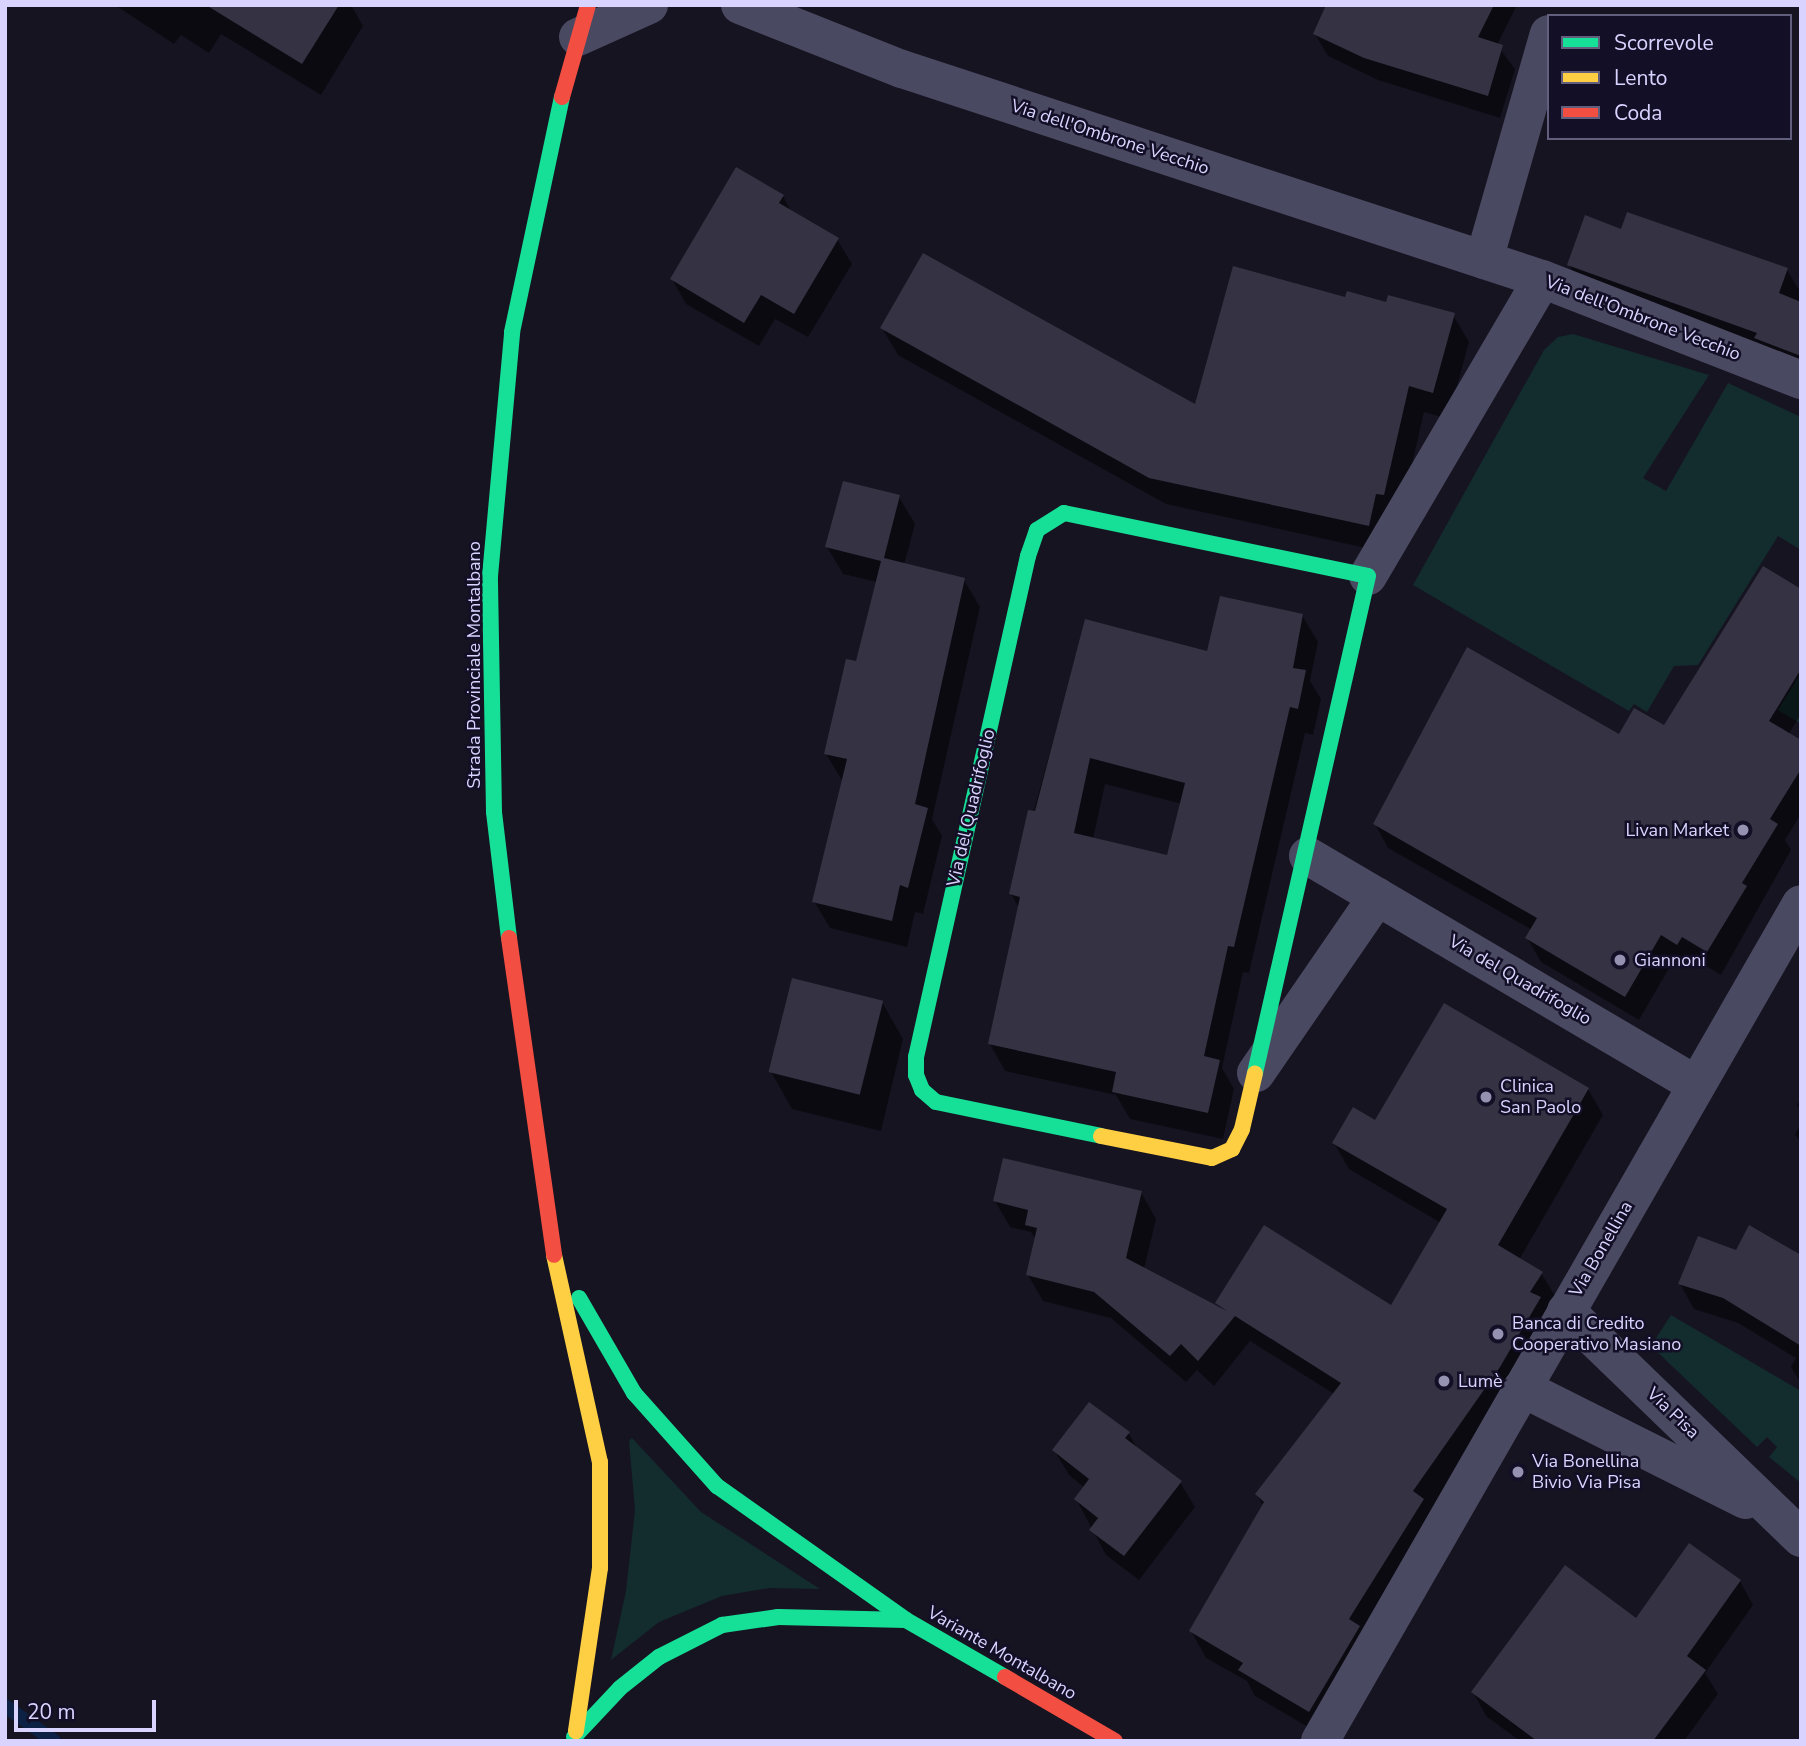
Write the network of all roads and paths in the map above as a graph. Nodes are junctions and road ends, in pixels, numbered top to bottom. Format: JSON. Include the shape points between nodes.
{"nodes":[{"id":1,"x":649,"y":5,"type":"edge"},
{"id":2,"x":740,"y":5,"type":"edge"},
{"id":3,"x":583,"y":21,"type":"edge"},
{"id":4,"x":1547,"y":41,"type":"edge"},
{"id":5,"x":1484,"y":260,"type":"junction"},
{"id":6,"x":1542,"y":279,"type":"junction"},
{"id":7,"x":1801,"y":380,"type":"edge"},
{"id":8,"x":1368,"y":576,"type":"junction"},
{"id":9,"x":1308,"y":856,"type":"junction"},
{"id":10,"x":1377,"y":897,"type":"junction"},
{"id":11,"x":1801,"y":904,"type":"edge"},
{"id":12,"x":1255,"y":1075,"type":"junction"},
{"id":13,"x":1695,"y":1084,"type":"junction"},
{"id":14,"x":552,"y":1247,"type":"junction"},
{"id":15,"x":1566,"y":1311,"type":"junction"},
{"id":16,"x":1521,"y":1388,"type":"junction"},
{"id":17,"x":1790,"y":1527,"type":"edge"},
{"id":18,"x":906,"y":1620,"type":"junction"},
{"id":19,"x":574,"y":1736,"type":"edge"},
{"id":20,"x":1115,"y":1741,"type":"edge"},
{"id":21,"x":1320,"y":1741,"type":"edge"}],
"edges":[{"from":1,"to":3,"type":"street"},
{"from":2,"to":5,"type":"street","name":"Via dell'Ombrone Vecchio","via":[[902,69]]},
{"from":3,"to":14,"type":"main road","name":"Strada Provinciale Montalbano","via":[[540,191],[512,332],[489,576],[494,812]]},
{"from":4,"to":5,"type":"street"},
{"from":5,"to":6,"type":"street","name":"Via dell'Ombrone Vecchio"},
{"from":6,"to":7,"type":"street","name":"Via dell'Ombrone Vecchio"},
{"from":6,"to":8,"type":"street"},
{"from":8,"to":9,"type":"main road","name":"Via del Quadrifoglio"},
{"from":8,"to":12,"type":"main road","name":"Via del Quadrifoglio","via":[[1073,513],[1056,516],[1037,530],[916,1058],[922,1090],[936,1102],[1203,1159],[1232,1149],[1242,1129]]},
{"from":9,"to":10,"type":"street","name":"Via del Quadrifoglio"},
{"from":9,"to":12,"type":"main road","name":"Via del Quadrifoglio"},
{"from":10,"to":12,"type":"street"},
{"from":10,"to":13,"type":"street","name":"Via del Quadrifoglio"},
{"from":11,"to":13,"type":"street","name":"Via Bonellina"},
{"from":13,"to":15,"type":"street","name":"Via Bonellina"},
{"from":14,"to":18,"type":"main road","name":"Strada Provinciale Montalbano","via":[[612,1361],[687,1458],[748,1512]]},
{"from":14,"to":19,"type":"main road","name":"Strada Provinciale Montalbano","via":[[600,1462],[600,1567]]},
{"from":15,"to":16,"type":"street","name":"Via Bonellina"},
{"from":15,"to":17,"type":"street","name":"Via Pisa"},
{"from":16,"to":17,"type":"street","name":"Via Pisa"},
{"from":16,"to":21,"type":"street","name":"Via Bonellina"},
{"from":18,"to":19,"type":"main road","name":"Variante Montalbano","via":[[778,1617],[722,1625],[659,1657]]},
{"from":18,"to":20,"type":"main road","name":"Variante Montalbano"}]}
